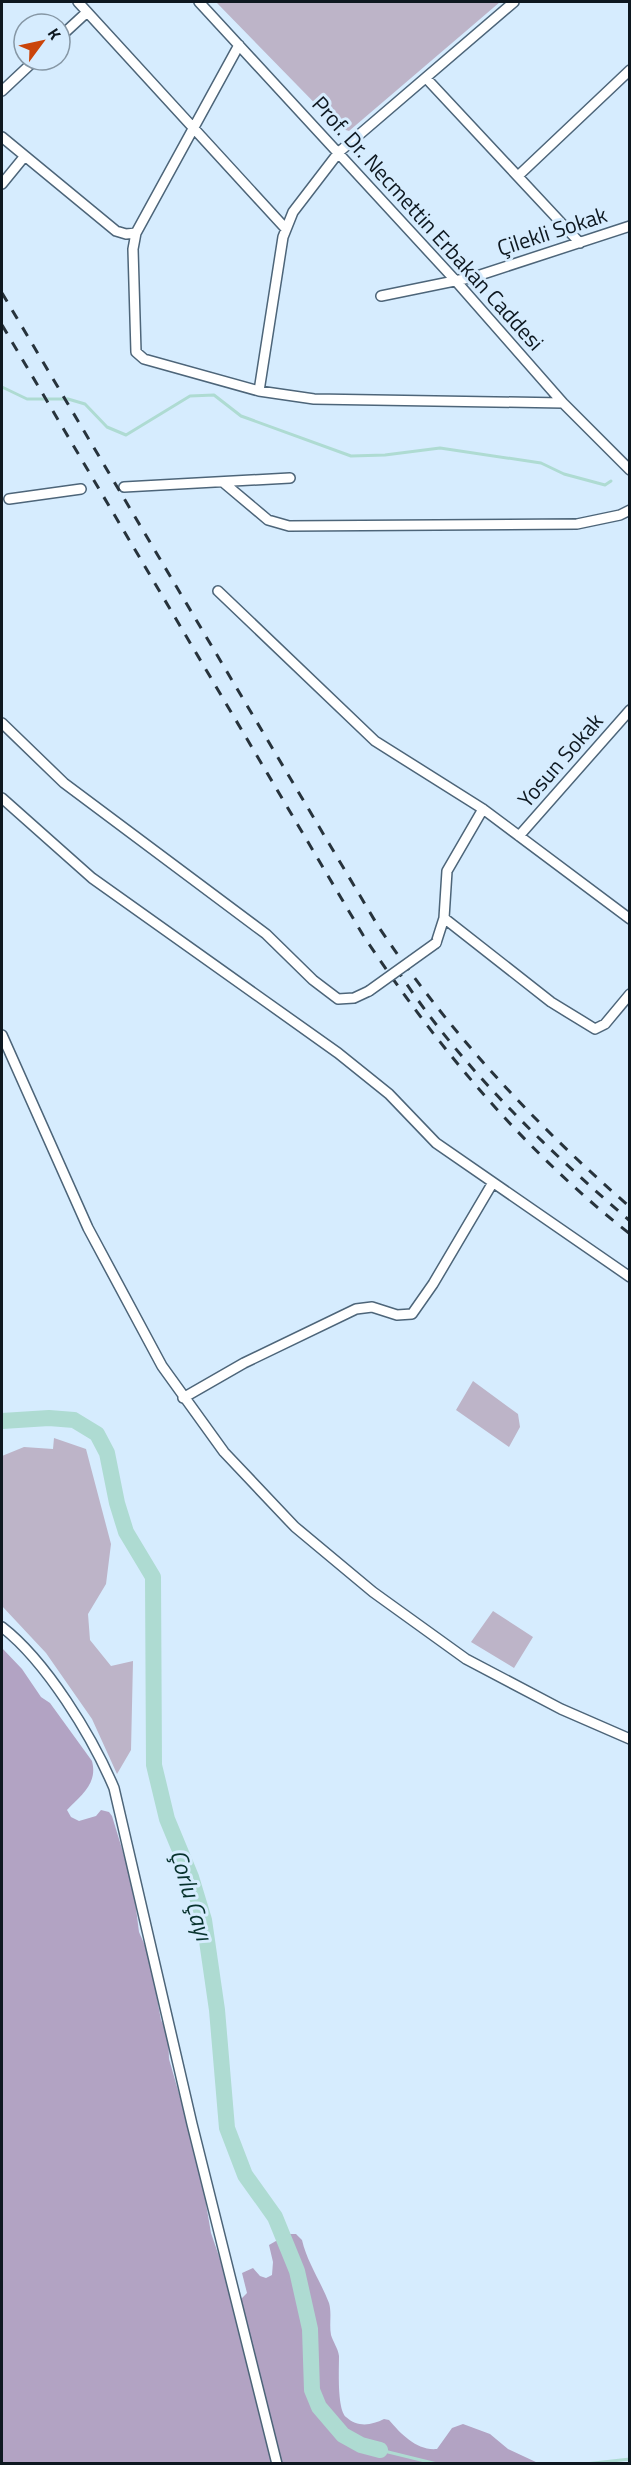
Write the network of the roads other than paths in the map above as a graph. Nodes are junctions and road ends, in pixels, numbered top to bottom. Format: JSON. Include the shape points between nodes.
{"nodes":[{"id":1,"x":78,"y":2,"type":"edge"},
{"id":2,"x":199,"y":2,"type":"edge"},
{"id":3,"x":514,"y":2,"type":"edge"},
{"id":4,"x":86,"y":13,"type":"junction"},
{"id":5,"x":72,"y":26,"type":"edge"},
{"id":6,"x":239,"y":45,"type":"junction"},
{"id":7,"x":630,"y":70,"type":"edge"},
{"id":8,"x":22,"y":72,"type":"edge"},
{"id":9,"x":426,"y":78,"type":"junction"},
{"id":10,"x":2,"y":90,"type":"edge"},
{"id":11,"x":193,"y":129,"type":"junction"},
{"id":12,"x":2,"y":137,"type":"edge"},
{"id":13,"x":339,"y":152,"type":"junction"},
{"id":14,"x":24,"y":158,"type":"junction"},
{"id":15,"x":518,"y":176,"type":"junction"},
{"id":16,"x":2,"y":184,"type":"edge"},
{"id":17,"x":630,"y":226,"type":"edge"},
{"id":18,"x":286,"y":229,"type":"junction"},
{"id":19,"x":136,"y":233,"type":"junction"},
{"id":20,"x":580,"y":243,"type":"junction"},
{"id":21,"x":455,"y":280,"type":"junction"},
{"id":22,"x":381,"y":296,"type":"dead end"},
{"id":23,"x":259,"y":390,"type":"junction"},
{"id":24,"x":563,"y":403,"type":"junction"},
{"id":25,"x":630,"y":470,"type":"edge"},
{"id":26,"x":290,"y":478,"type":"dead end"},
{"id":27,"x":224,"y":483,"type":"junction"},
{"id":28,"x":124,"y":487,"type":"dead end"},
{"id":29,"x":81,"y":489,"type":"dead end"},
{"id":30,"x":9,"y":499,"type":"dead end"},
{"id":31,"x":630,"y":510,"type":"edge"},
{"id":32,"x":218,"y":591,"type":"dead end"},
{"id":33,"x":630,"y":710,"type":"edge"},
{"id":34,"x":2,"y":723,"type":"edge"},
{"id":35,"x":2,"y":798,"type":"edge"},
{"id":36,"x":483,"y":808,"type":"junction"},
{"id":37,"x":519,"y":836,"type":"junction"},
{"id":38,"x":444,"y":918,"type":"junction"},
{"id":39,"x":630,"y":919,"type":"edge"},
{"id":40,"x":630,"y":994,"type":"edge"},
{"id":41,"x":2,"y":1035,"type":"edge"},
{"id":42,"x":492,"y":1184,"type":"junction"},
{"id":43,"x":630,"y":1277,"type":"edge"},
{"id":44,"x":183,"y":1398,"type":"junction"},
{"id":45,"x":2,"y":1627,"type":"edge"},
{"id":46,"x":630,"y":1738,"type":"edge"},
{"id":47,"x":278,"y":2463,"type":"edge"}],
"edges":[{"from":1,"to":4,"type":"street"},
{"from":2,"to":6,"type":"street","name":"Prof. Dr. Necmettin Erbakan Caddesi"},
{"from":3,"to":9,"type":"street"},
{"from":4,"to":5,"type":"street"},
{"from":4,"to":11,"type":"street"},
{"from":6,"to":11,"type":"street"},
{"from":6,"to":13,"type":"street","name":"Prof. Dr. Necmettin Erbakan Caddesi"},
{"from":7,"to":15,"type":"street"},
{"from":8,"to":10,"type":"street"},
{"from":9,"to":13,"type":"street"},
{"from":9,"to":15,"type":"street"},
{"from":11,"to":18,"type":"street"},
{"from":11,"to":19,"type":"street"},
{"from":12,"to":14,"type":"street"},
{"from":13,"to":18,"type":"street","via":[[293,212]]},
{"from":13,"to":21,"type":"street","name":"Prof. Dr. Necmettin Erbakan Caddesi"},
{"from":14,"to":16,"type":"street"},
{"from":14,"to":19,"type":"street","via":[[116,231]]},
{"from":15,"to":20,"type":"street"},
{"from":17,"to":20,"type":"street","name":"Çilekli Sokak"},
{"from":18,"to":23,"type":"street"},
{"from":19,"to":23,"type":"street","via":[[136,352],[144,359]]},
{"from":20,"to":21,"type":"street","name":"Çilekli Sokak"},
{"from":21,"to":22,"type":"street","name":"Çilekli Sokak"},
{"from":21,"to":24,"type":"street","name":"Prof. Dr. Necmettin Erbakan Caddesi"},
{"from":23,"to":24,"type":"street","via":[[314,399]]},
{"from":24,"to":25,"type":"street","name":"Prof. Dr. Necmettin Erbakan Caddesi"},
{"from":26,"to":27,"type":"street"},
{"from":27,"to":28,"type":"street"},
{"from":27,"to":31,"type":"street","via":[[268,520],[289,526],[577,524]]},
{"from":29,"to":30,"type":"street"},
{"from":32,"to":36,"type":"street","via":[[375,741]]},
{"from":33,"to":37,"type":"street","name":"Yosun Sokak"},
{"from":34,"to":38,"type":"street","bridge":true,"via":[[64,783],[266,934],[338,999],[354,998],[369,991],[436,943]]},
{"from":35,"to":42,"type":"street","via":[[92,878],[338,1053],[389,1094],[436,1143]]},
{"from":36,"to":37,"type":"street"},
{"from":36,"to":38,"type":"street","via":[[447,871]]},
{"from":37,"to":39,"type":"street"},
{"from":38,"to":40,"type":"street","via":[[551,1002],[595,1029],[605,1024]]},
{"from":41,"to":44,"type":"street","via":[[88,1228]]},
{"from":42,"to":43,"type":"street"},
{"from":42,"to":44,"type":"street","via":[[412,1314],[397,1315],[372,1307],[356,1309],[244,1363]]},
{"from":44,"to":46,"type":"street","via":[[224,1452],[295,1527],[374,1592],[466,1659],[561,1709]]},
{"from":45,"to":47,"type":"street","via":[[20,1641],[55,1685],[114,1788]]}]}
